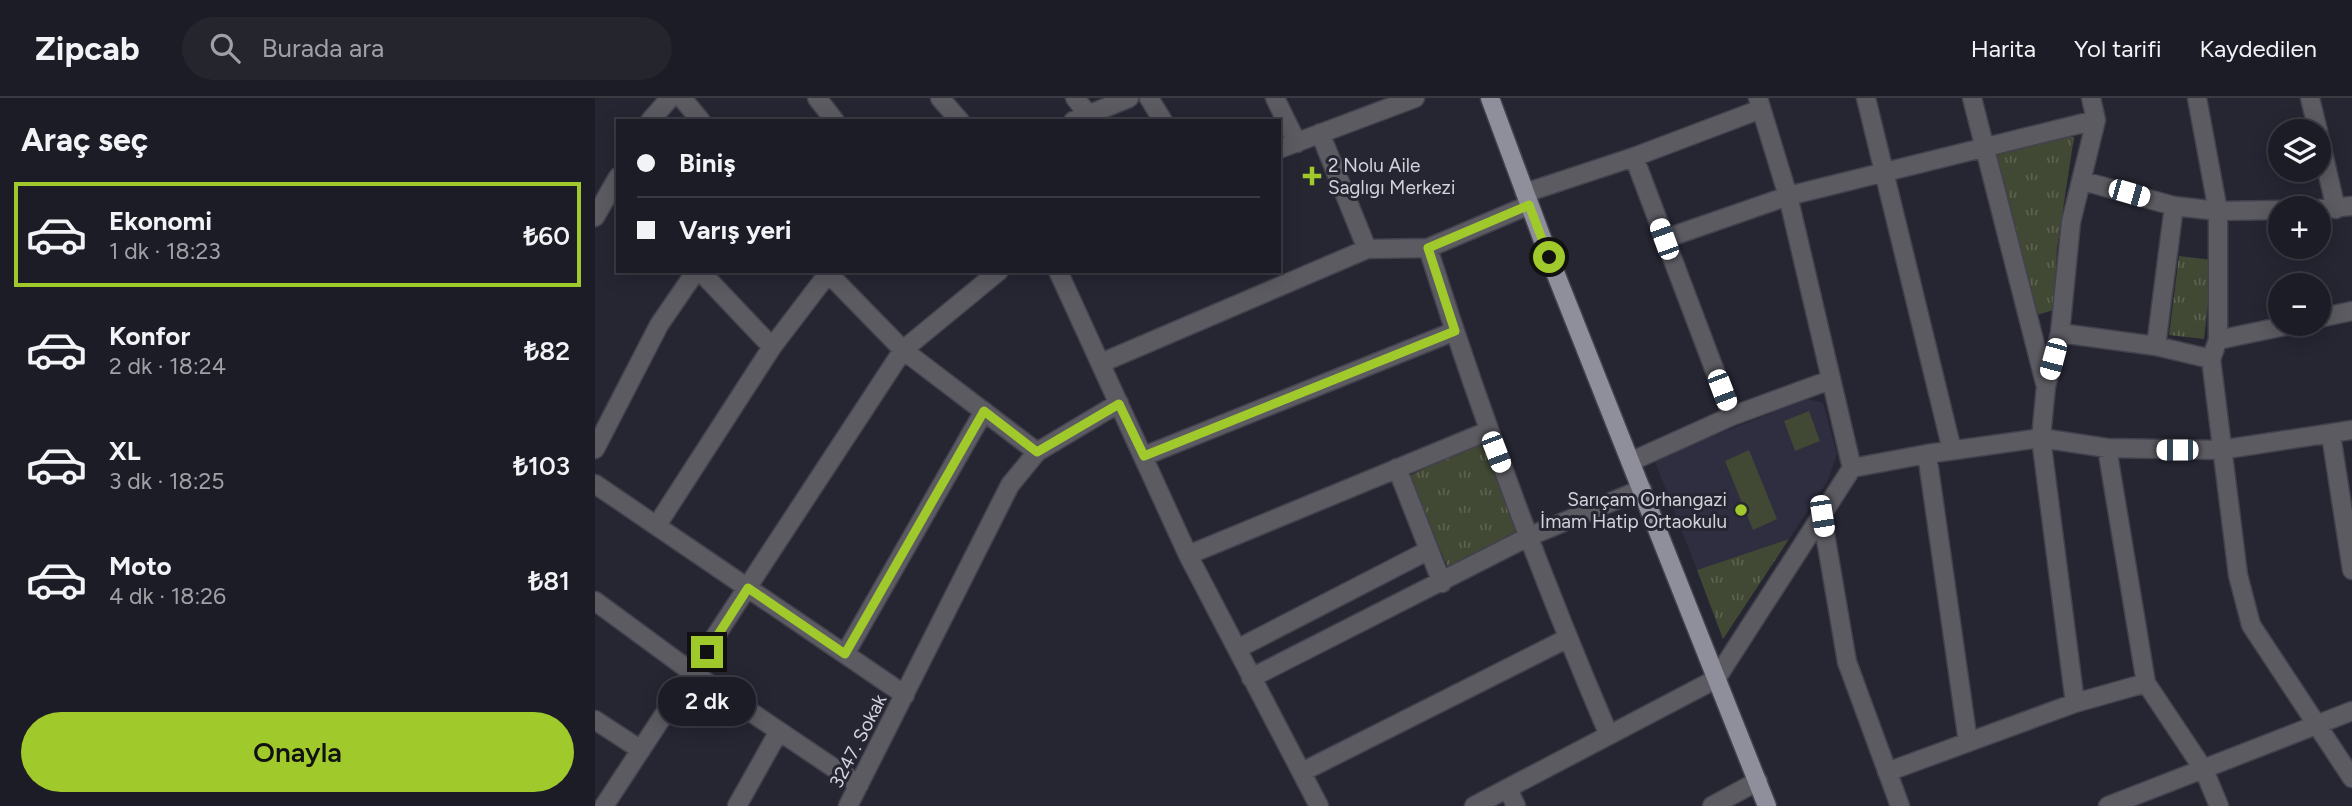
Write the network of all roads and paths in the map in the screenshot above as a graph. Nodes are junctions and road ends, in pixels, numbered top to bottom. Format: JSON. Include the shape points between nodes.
{"nodes":[{"id":1,"x":670,"y":98,"type":"edge"},
{"id":2,"x":682,"y":98,"type":"edge"},
{"id":3,"x":817,"y":98,"type":"edge"},
{"id":4,"x":940,"y":98,"type":"edge"},
{"id":5,"x":1075,"y":98,"type":"edge"},
{"id":6,"x":1129,"y":98,"type":"edge"},
{"id":7,"x":1149,"y":98,"type":"edge"},
{"id":8,"x":1275,"y":98,"type":"edge"},
{"id":9,"x":1415,"y":98,"type":"edge"},
{"id":10,"x":1490,"y":98,"type":"edge"},
{"id":11,"x":1867,"y":98,"type":"edge"},
{"id":12,"x":1972,"y":98,"type":"edge"},
{"id":13,"x":2091,"y":98,"type":"edge"},
{"id":14,"x":2197,"y":98,"type":"edge"},
{"id":15,"x":2310,"y":98,"type":"edge"},
{"id":16,"x":1760,"y":103,"type":"edge"},
{"id":17,"x":1081,"y":117,"type":"edge"},
{"id":18,"x":652,"y":119,"type":"edge"},
{"id":19,"x":699,"y":119,"type":"edge"},
{"id":20,"x":833,"y":119,"type":"edge"},
{"id":21,"x":958,"y":119,"type":"edge"},
{"id":22,"x":1162,"y":119,"type":"edge"},
{"id":23,"x":2315,"y":119,"type":"edge"},
{"id":24,"x":2096,"y":120,"type":"junction"},
{"id":25,"x":1320,"y":133,"type":"junction"},
{"id":26,"x":1297,"y":143,"type":"junction"},
{"id":27,"x":1983,"y":146,"type":"junction"},
{"id":28,"x":1281,"y":148,"type":"edge"},
{"id":29,"x":1634,"y":157,"type":"junction"},
{"id":30,"x":1884,"y":170,"type":"junction"},
{"id":31,"x":616,"y":180,"type":"edge"},
{"id":32,"x":2083,"y":181,"type":"junction"},
{"id":33,"x":2330,"y":182,"type":"edge"},
{"id":34,"x":1788,"y":196,"type":"junction"},
{"id":35,"x":1527,"y":199,"type":"junction"},
{"id":36,"x":2175,"y":206,"type":"junction"},
{"id":37,"x":2336,"y":208,"type":"edge"},
{"id":38,"x":2268,"y":210,"type":"edge"},
{"id":39,"x":2218,"y":211,"type":"junction"},
{"id":40,"x":595,"y":217,"type":"edge"},
{"id":41,"x":1664,"y":239,"type":"junction"},
{"id":42,"x":1428,"y":248,"type":"junction"},
{"id":43,"x":1367,"y":249,"type":"junction"},
{"id":44,"x":697,"y":273,"type":"edge"},
{"id":45,"x":700,"y":273,"type":"edge"},
{"id":46,"x":827,"y":273,"type":"edge"},
{"id":47,"x":829,"y":273,"type":"edge"},
{"id":48,"x":997,"y":273,"type":"edge"},
{"id":49,"x":1059,"y":273,"type":"edge"},
{"id":50,"x":2352,"y":311,"type":"edge"},
{"id":51,"x":2331,"y":315,"type":"edge"},
{"id":52,"x":2268,"y":329,"type":"edge"},
{"id":53,"x":1455,"y":331,"type":"junction"},
{"id":54,"x":2060,"y":333,"type":"junction"},
{"id":55,"x":2218,"y":340,"type":"junction"},
{"id":56,"x":2156,"y":346,"type":"junction"},
{"id":57,"x":772,"y":347,"type":"junction"},
{"id":58,"x":903,"y":350,"type":"junction"},
{"id":59,"x":2211,"y":359,"type":"junction"},
{"id":60,"x":1101,"y":363,"type":"junction"},
{"id":61,"x":1830,"y":380,"type":"junction"},
{"id":62,"x":2046,"y":386,"type":"junction"},
{"id":63,"x":1119,"y":404,"type":"junction"},
{"id":64,"x":984,"y":411,"type":"junction"},
{"id":65,"x":1732,"y":416,"type":"junction"},
{"id":66,"x":2352,"y":430,"type":"edge"},
{"id":67,"x":1489,"y":431,"type":"junction"},
{"id":68,"x":2332,"y":435,"type":"junction"},
{"id":69,"x":2041,"y":438,"type":"junction"},
{"id":70,"x":2107,"y":448,"type":"junction"},
{"id":71,"x":595,"y":449,"type":"edge"},
{"id":72,"x":1952,"y":450,"type":"junction"},
{"id":73,"x":2220,"y":450,"type":"junction"},
{"id":74,"x":1037,"y":452,"type":"junction"},
{"id":75,"x":1927,"y":454,"type":"junction"},
{"id":76,"x":1144,"y":456,"type":"junction"},
{"id":77,"x":1632,"y":461,"type":"junction"},
{"id":78,"x":1397,"y":468,"type":"junction"},
{"id":79,"x":1852,"y":468,"type":"junction"},
{"id":80,"x":595,"y":484,"type":"edge"},
{"id":81,"x":1642,"y":489,"type":"junction"},
{"id":82,"x":1822,"y":516,"type":"junction"},
{"id":83,"x":657,"y":525,"type":"junction"},
{"id":84,"x":1528,"y":537,"type":"junction"},
{"id":85,"x":1429,"y":550,"type":"junction"},
{"id":86,"x":1188,"y":555,"type":"junction"},
{"id":87,"x":2351,"y":562,"type":"edge"},
{"id":88,"x":1442,"y":583,"type":"junction"},
{"id":89,"x":748,"y":588,"type":"junction"},
{"id":90,"x":595,"y":601,"type":"edge"},
{"id":91,"x":1568,"y":638,"type":"junction"},
{"id":92,"x":1237,"y":649,"type":"junction"},
{"id":93,"x":845,"y":654,"type":"junction"},
{"id":94,"x":693,"y":673,"type":"junction"},
{"id":95,"x":1251,"y":677,"type":"junction"},
{"id":96,"x":1716,"y":678,"type":"junction"},
{"id":97,"x":2146,"y":683,"type":"junction"},
{"id":98,"x":905,"y":695,"type":"junction"},
{"id":99,"x":2075,"y":703,"type":"junction"},
{"id":100,"x":2352,"y":710,"type":"edge"},
{"id":101,"x":595,"y":720,"type":"edge"},
{"id":102,"x":2315,"y":724,"type":"junction"},
{"id":103,"x":779,"y":731,"type":"junction"},
{"id":104,"x":1608,"y":733,"type":"junction"},
{"id":105,"x":1968,"y":742,"type":"junction"},
{"id":106,"x":641,"y":750,"type":"junction"},
{"id":107,"x":2204,"y":770,"type":"junction"},
{"id":108,"x":1302,"y":772,"type":"junction"},
{"id":109,"x":1887,"y":772,"type":"junction"},
{"id":110,"x":2352,"y":778,"type":"edge"},
{"id":111,"x":1758,"y":781,"type":"junction"},
{"id":112,"x":859,"y":785,"type":"junction"},
{"id":113,"x":1508,"y":789,"type":"junction"},
{"id":114,"x":604,"y":806,"type":"edge"},
{"id":115,"x":737,"y":806,"type":"edge"},
{"id":116,"x":848,"y":806,"type":"edge"},
{"id":117,"x":1319,"y":806,"type":"edge"},
{"id":118,"x":1474,"y":806,"type":"edge"},
{"id":119,"x":1516,"y":806,"type":"edge"},
{"id":120,"x":1712,"y":806,"type":"edge"},
{"id":121,"x":1767,"y":806,"type":"edge"},
{"id":122,"x":1900,"y":806,"type":"edge"},
{"id":123,"x":2108,"y":806,"type":"edge"},
{"id":124,"x":2219,"y":806,"type":"edge"}],
"edges":[{"from":1,"to":18,"type":"street"},
{"from":2,"to":19,"type":"street"},
{"from":3,"to":20,"type":"street"},
{"from":4,"to":21,"type":"street"},
{"from":5,"to":17,"type":"street"},
{"from":6,"to":17,"type":"street"},
{"from":7,"to":22,"type":"street"},
{"from":8,"to":26,"type":"street"},
{"from":9,"to":25,"type":"street"},
{"from":10,"to":35,"type":"main road"},
{"from":11,"to":30,"type":"street"},
{"from":12,"to":27,"type":"street"},
{"from":13,"to":24,"type":"street"},
{"from":14,"to":39,"type":"street"},
{"from":15,"to":23,"type":"street"},
{"from":16,"to":29,"type":"street"},
{"from":16,"to":34,"type":"street"},
{"from":24,"to":27,"type":"street"},
{"from":24,"to":32,"type":"street"},
{"from":25,"to":26,"type":"street"},
{"from":25,"to":43,"type":"street"},
{"from":26,"to":28,"type":"street"},
{"from":27,"to":30,"type":"street"},
{"from":27,"to":62,"type":"street"},
{"from":29,"to":35,"type":"street"},
{"from":29,"to":41,"type":"street"},
{"from":30,"to":34,"type":"street"},
{"from":30,"to":72,"type":"street"},
{"from":31,"to":40,"type":"street"},
{"from":32,"to":36,"type":"street"},
{"from":32,"to":54,"type":"street","via":[[2071,222]]},
{"from":33,"to":37,"type":"street"},
{"from":34,"to":41,"type":"street"},
{"from":34,"to":61,"type":"street"},
{"from":35,"to":42,"type":"street"},
{"from":35,"to":77,"type":"main road"},
{"from":36,"to":39,"type":"street"},
{"from":36,"to":56,"type":"street"},
{"from":38,"to":39,"type":"street"},
{"from":39,"to":55,"type":"street"},
{"from":41,"to":65,"type":"street"},
{"from":42,"to":43,"type":"street"},
{"from":42,"to":53,"type":"street"},
{"from":43,"to":60,"type":"street"},
{"from":44,"to":71,"type":"street","via":[[659,325]]},
{"from":45,"to":57,"type":"street"},
{"from":46,"to":57,"type":"street"},
{"from":47,"to":58,"type":"street"},
{"from":48,"to":58,"type":"street"},
{"from":49,"to":60,"type":"street"},
{"from":50,"to":51,"type":"street"},
{"from":52,"to":55,"type":"street"},
{"from":53,"to":67,"type":"street"},
{"from":53,"to":76,"type":"street"},
{"from":54,"to":56,"type":"street"},
{"from":54,"to":62,"type":"street"},
{"from":55,"to":59,"type":"street"},
{"from":56,"to":59,"type":"street"},
{"from":57,"to":83,"type":"street"},
{"from":58,"to":64,"type":"street"},
{"from":58,"to":89,"type":"street"},
{"from":59,"to":73,"type":"street"},
{"from":60,"to":63,"type":"street"},
{"from":61,"to":65,"type":"street"},
{"from":61,"to":79,"type":"street"},
{"from":62,"to":69,"type":"street"},
{"from":63,"to":74,"type":"street"},
{"from":63,"to":76,"type":"street"},
{"from":64,"to":74,"type":"street"},
{"from":64,"to":93,"type":"street"},
{"from":65,"to":77,"type":"street"},
{"from":66,"to":68,"type":"street"},
{"from":67,"to":78,"type":"street"},
{"from":67,"to":84,"type":"street"},
{"from":68,"to":73,"type":"street"},
{"from":68,"to":87,"type":"street"},
{"from":69,"to":70,"type":"street"},
{"from":69,"to":72,"type":"street"},
{"from":69,"to":99,"type":"street"},
{"from":70,"to":73,"type":"street"},
{"from":70,"to":97,"type":"street"},
{"from":72,"to":75,"type":"street"},
{"from":73,"to":102,"type":"street","via":[[2238,575],[2251,625]]},
{"from":74,"to":98,"type":"street","name":"3247. Sokak","via":[[1010,485]]},
{"from":75,"to":79,"type":"street"},
{"from":75,"to":105,"type":"street"},
{"from":76,"to":86,"type":"street"},
{"from":77,"to":81,"type":"main road"},
{"from":78,"to":85,"type":"street"},
{"from":78,"to":86,"type":"street"},
{"from":79,"to":82,"type":"street"},
{"from":80,"to":83,"type":"street"},
{"from":81,"to":84,"type":"street"},
{"from":81,"to":96,"type":"main road"},
{"from":82,"to":96,"type":"street"},
{"from":82,"to":109,"type":"street","via":[[1847,662]]},
{"from":83,"to":89,"type":"street"},
{"from":84,"to":88,"type":"street"},
{"from":84,"to":91,"type":"street"},
{"from":85,"to":88,"type":"street"},
{"from":85,"to":92,"type":"street"},
{"from":86,"to":92,"type":"street"},
{"from":88,"to":95,"type":"street"},
{"from":89,"to":93,"type":"street"},
{"from":89,"to":94,"type":"street"},
{"from":90,"to":94,"type":"street"},
{"from":91,"to":104,"type":"street"},
{"from":91,"to":108,"type":"street"},
{"from":92,"to":95,"type":"street"},
{"from":93,"to":98,"type":"street"},
{"from":94,"to":103,"type":"street"},
{"from":94,"to":106,"type":"street"},
{"from":95,"to":108,"type":"street"},
{"from":96,"to":104,"type":"street"},
{"from":96,"to":111,"type":"main road"},
{"from":97,"to":99,"type":"street"},
{"from":97,"to":107,"type":"street"},
{"from":98,"to":112,"type":"street","name":"3247. Sokak"},
{"from":99,"to":105,"type":"street"},
{"from":100,"to":102,"type":"street"},
{"from":101,"to":106,"type":"street"},
{"from":102,"to":107,"type":"street"},
{"from":102,"to":110,"type":"street"},
{"from":103,"to":112,"type":"street"},
{"from":103,"to":115,"type":"street"},
{"from":104,"to":113,"type":"street"},
{"from":105,"to":109,"type":"street"},
{"from":106,"to":114,"type":"street"},
{"from":107,"to":123,"type":"street"},
{"from":107,"to":124,"type":"street"},
{"from":108,"to":117,"type":"street"},
{"from":109,"to":122,"type":"street"},
{"from":111,"to":120,"type":"street"},
{"from":111,"to":121,"type":"main road"},
{"from":112,"to":116,"type":"street","name":"3247. Sokak"},
{"from":113,"to":118,"type":"street"},
{"from":113,"to":119,"type":"street"}]}
